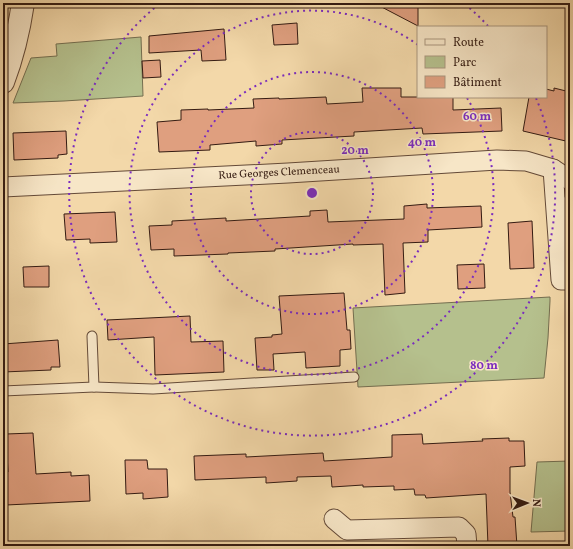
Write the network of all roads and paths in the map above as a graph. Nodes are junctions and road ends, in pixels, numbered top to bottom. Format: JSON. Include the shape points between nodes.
{"nodes":[{"id":1,"x":23,"y":3,"type":"edge"},
{"id":2,"x":9,"y":40,"type":"edge"},
{"id":3,"x":3,"y":82,"type":"edge"},
{"id":4,"x":553,"y":169,"type":"junction"},
{"id":5,"x":570,"y":180,"type":"edge"},
{"id":6,"x":3,"y":187,"type":"edge"},
{"id":7,"x":570,"y":203,"type":"edge"},
{"id":8,"x":570,"y":240,"type":"edge"},
{"id":9,"x":570,"y":280,"type":"edge"},
{"id":10,"x":92,"y":336,"type":"dead end"},
{"id":11,"x":354,"y":377,"type":"dead end"},
{"id":12,"x":94,"y":387,"type":"junction"},
{"id":13,"x":3,"y":391,"type":"edge"},
{"id":14,"x":334,"y":519,"type":"dead end"},
{"id":15,"x":467,"y":546,"type":"edge"}],
"edges":[{"from":1,"to":2,"type":"street","via":[[19,29]]},
{"from":2,"to":3,"type":"street","via":[[8,69]]},
{"from":4,"to":5,"type":"street","name":"Rue Georges Clemenceau"},
{"from":4,"to":6,"type":"street","name":"Rue Georges Clemenceau","via":[[526,161],[497,160]]},
{"from":4,"to":9,"type":"street","via":[[561,280]]},
{"from":7,"to":8,"type":"street","via":[[567,204]]},
{"from":10,"to":12,"type":"lane"},
{"from":11,"to":12,"type":"lane","via":[[153,389]]},
{"from":12,"to":13,"type":"lane"},
{"from":14,"to":15,"type":"street","via":[[347,530],[459,527],[466,534]]}]}
